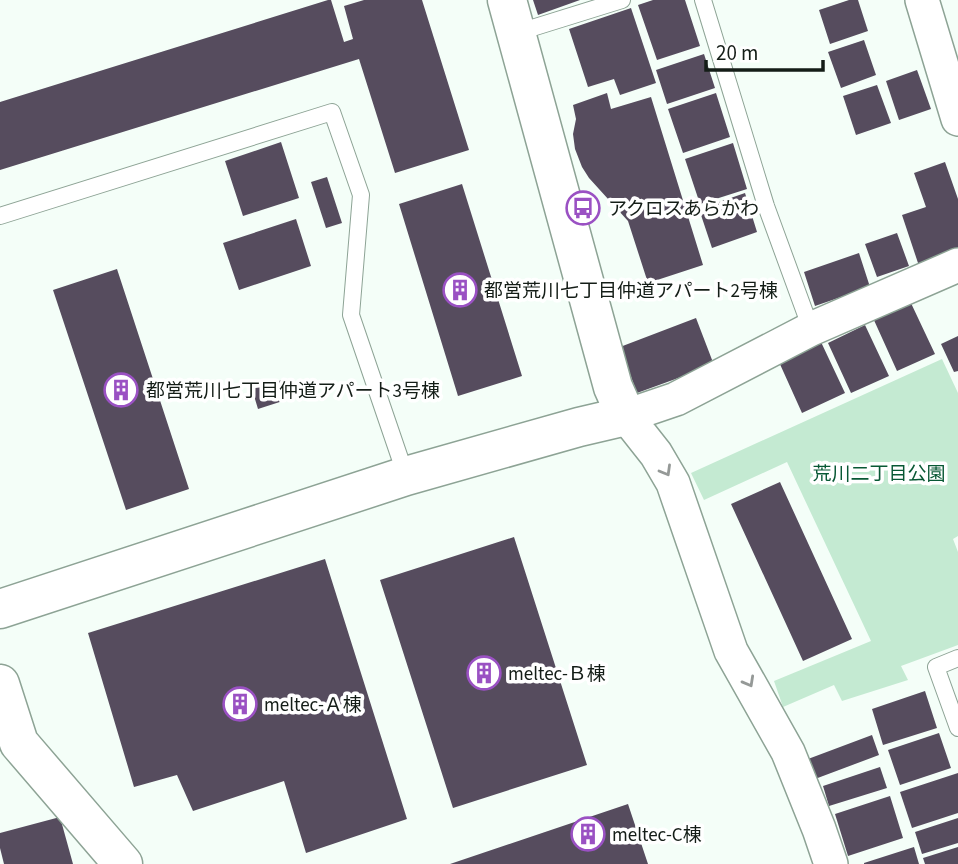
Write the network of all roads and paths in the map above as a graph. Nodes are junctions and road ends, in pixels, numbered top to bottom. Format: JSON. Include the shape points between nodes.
{"nodes":[{"id":1,"x":622,"y":0,"type":"edge"},
{"id":2,"x":703,"y":0,"type":"edge"},
{"id":3,"x":922,"y":0,"type":"edge"},
{"id":4,"x":512,"y":16,"type":"edge"},
{"id":5,"x":958,"y":119,"type":"edge"},
{"id":6,"x":0,"y":216,"type":"edge"},
{"id":7,"x":958,"y":265,"type":"edge"},
{"id":8,"x":811,"y":329,"type":"junction"},
{"id":9,"x":626,"y":416,"type":"junction"},
{"id":10,"x":406,"y":476,"type":"junction"},
{"id":11,"x":0,"y":609,"type":"edge"},
{"id":12,"x":958,"y":658,"type":"edge"},
{"id":13,"x":0,"y":684,"type":"edge"},
{"id":14,"x":958,"y":729,"type":"edge"},
{"id":15,"x":123,"y":864,"type":"edge"},
{"id":16,"x":831,"y":864,"type":"edge"}],
"edges":[{"from":1,"to":4,"type":"lane"},
{"from":2,"to":8,"type":"lane","via":[[766,206]]},
{"from":3,"to":5,"type":"street"},
{"from":4,"to":9,"type":"street","via":[[613,387]]},
{"from":6,"to":10,"type":"lane","via":[[332,112],[361,195],[351,315]]},
{"from":7,"to":8,"type":"street"},
{"from":8,"to":9,"type":"street","via":[[676,399]]},
{"from":9,"to":10,"type":"street"},
{"from":9,"to":16,"type":"street","one_way":true,"via":[[673,483],[731,651],[788,752]]},
{"from":10,"to":11,"type":"street"},
{"from":12,"to":14,"type":"lane","via":[[936,667]]},
{"from":13,"to":15,"type":"street","via":[[19,743]]}]}
